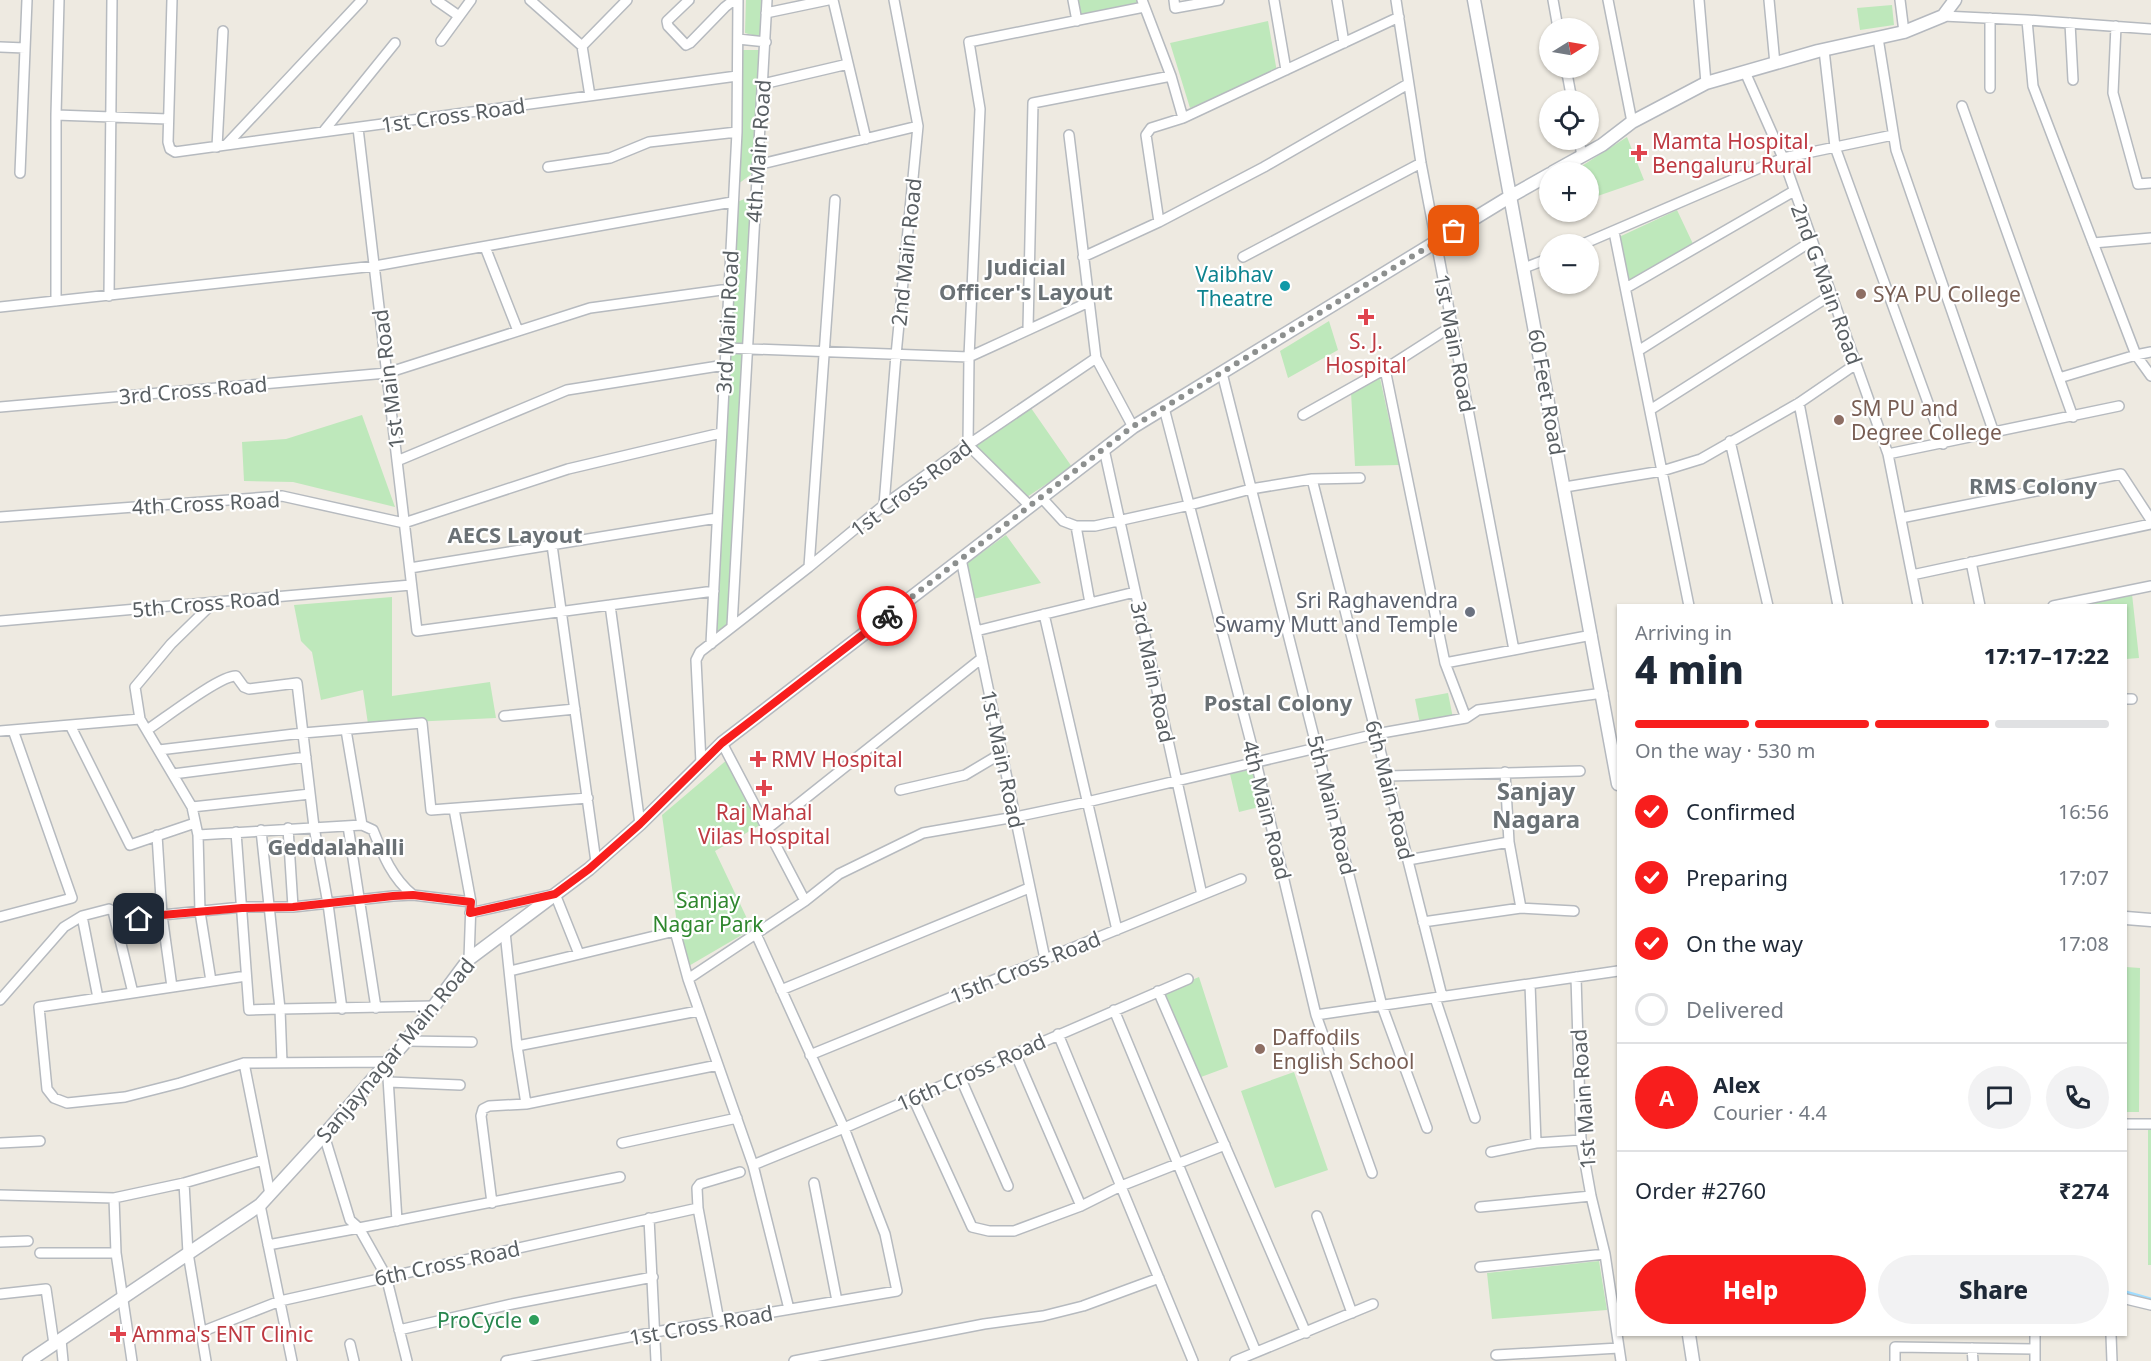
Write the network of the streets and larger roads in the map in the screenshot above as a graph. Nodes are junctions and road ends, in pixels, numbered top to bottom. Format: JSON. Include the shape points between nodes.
{"nodes":[{"id":1,"x":27,"y":0,"type":"edge"},
{"id":2,"x":59,"y":0,"type":"edge"},
{"id":3,"x":112,"y":0,"type":"edge"},
{"id":4,"x":172,"y":0,"type":"edge"},
{"id":5,"x":362,"y":0,"type":"edge"},
{"id":6,"x":436,"y":0,"type":"edge"},
{"id":7,"x":471,"y":0,"type":"edge"},
{"id":8,"x":627,"y":0,"type":"edge"},
{"id":9,"x":689,"y":0,"type":"edge"},
{"id":10,"x":767,"y":0,"type":"edge"},
{"id":11,"x":828,"y":0,"type":"edge"},
{"id":12,"x":833,"y":0,"type":"edge"},
{"id":13,"x":894,"y":0,"type":"edge"},
{"id":14,"x":1073,"y":0,"type":"edge"},
{"id":15,"x":1174,"y":0,"type":"edge"},
{"id":16,"x":1219,"y":0,"type":"edge"},
{"id":17,"x":1274,"y":0,"type":"edge"},
{"id":18,"x":1336,"y":0,"type":"edge"},
{"id":19,"x":1396,"y":0,"type":"edge"},
{"id":20,"x":1474,"y":0,"type":"edge"},
{"id":21,"x":1553,"y":0,"type":"edge"},
{"id":22,"x":1608,"y":0,"type":"edge"},
{"id":23,"x":1698,"y":0,"type":"edge"},
{"id":24,"x":1769,"y":0,"type":"edge"},
{"id":25,"x":1900,"y":0,"type":"edge"},
{"id":26,"x":1955,"y":0,"type":"edge"},
{"id":27,"x":534,"y":1,"type":"edge"},
{"id":28,"x":733,"y":1,"type":"edge"},
{"id":29,"x":1143,"y":3,"type":"edge"},
{"id":30,"x":766,"y":13,"type":"junction"},
{"id":31,"x":459,"y":16,"type":"junction"},
{"id":32,"x":1943,"y":16,"type":"junction"},
{"id":33,"x":1399,"y":17,"type":"junction"},
{"id":34,"x":1556,"y":18,"type":"edge"},
{"id":35,"x":1990,"y":18,"type":"junction"},
{"id":36,"x":2028,"y":20,"type":"junction"},
{"id":37,"x":1077,"y":21,"type":"junction"},
{"id":38,"x":2070,"y":23,"type":"junction"},
{"id":39,"x":2116,"y":27,"type":"junction"},
{"id":40,"x":2151,"y":29,"type":"edge"},
{"id":41,"x":223,"y":31,"type":"dead end"},
{"id":42,"x":1904,"y":32,"type":"junction"},
{"id":43,"x":1878,"y":38,"type":"junction"},
{"id":44,"x":738,"y":39,"type":"junction"},
{"id":45,"x":441,"y":41,"type":"dead end"},
{"id":46,"x":766,"y":42,"type":"junction"},
{"id":47,"x":394,"y":43,"type":"dead end"},
{"id":48,"x":1344,"y":43,"type":"junction"},
{"id":49,"x":582,"y":46,"type":"junction"},
{"id":50,"x":0,"y":47,"type":"edge"},
{"id":51,"x":25,"y":48,"type":"junction"},
{"id":52,"x":1824,"y":50,"type":"junction"},
{"id":53,"x":848,"y":64,"type":"junction"},
{"id":54,"x":1775,"y":64,"type":"junction"},
{"id":55,"x":1286,"y":70,"type":"junction"},
{"id":56,"x":1745,"y":72,"type":"junction"},
{"id":57,"x":737,"y":76,"type":"junction"},
{"id":58,"x":1171,"y":76,"type":"junction"},
{"id":59,"x":2073,"y":80,"type":"dead end"},
{"id":60,"x":1707,"y":83,"type":"junction"},
{"id":61,"x":763,"y":84,"type":"junction"},
{"id":62,"x":1408,"y":84,"type":"junction"},
{"id":63,"x":1990,"y":88,"type":"dead end"},
{"id":64,"x":590,"y":96,"type":"junction"},
{"id":65,"x":1962,"y":106,"type":"dead end"},
{"id":66,"x":56,"y":115,"type":"junction"},
{"id":67,"x":112,"y":118,"type":"junction"},
{"id":68,"x":1183,"y":118,"type":"junction"},
{"id":69,"x":168,"y":119,"type":"junction"},
{"id":70,"x":1632,"y":122,"type":"junction"},
{"id":71,"x":918,"y":126,"type":"junction"},
{"id":72,"x":358,"y":128,"type":"junction"},
{"id":73,"x":324,"y":132,"type":"junction"},
{"id":74,"x":737,"y":132,"type":"junction"},
{"id":75,"x":1069,"y":135,"type":"dead end"},
{"id":76,"x":1893,"y":135,"type":"junction"},
{"id":77,"x":866,"y":139,"type":"junction"},
{"id":78,"x":222,"y":146,"type":"junction"},
{"id":79,"x":1835,"y":147,"type":"junction"},
{"id":80,"x":1581,"y":150,"type":"edge"},
{"id":81,"x":1582,"y":156,"type":"junction"},
{"id":82,"x":1784,"y":158,"type":"junction"},
{"id":83,"x":1421,"y":162,"type":"junction"},
{"id":84,"x":1571,"y":162,"type":"edge"},
{"id":85,"x":757,"y":165,"type":"junction"},
{"id":86,"x":548,"y":167,"type":"dead end"},
{"id":87,"x":20,"y":173,"type":"dead end"},
{"id":88,"x":1539,"y":180,"type":"edge"},
{"id":89,"x":2151,"y":183,"type":"edge"},
{"id":90,"x":1794,"y":191,"type":"junction"},
{"id":91,"x":1511,"y":196,"type":"junction"},
{"id":92,"x":835,"y":200,"type":"dead end"},
{"id":93,"x":732,"y":202,"type":"junction"},
{"id":94,"x":1159,"y":222,"type":"junction"},
{"id":95,"x":1614,"y":232,"type":"junction"},
{"id":96,"x":1599,"y":238,"type":"edge"},
{"id":97,"x":2151,"y":238,"type":"edge"},
{"id":98,"x":1812,"y":241,"type":"junction"},
{"id":99,"x":1436,"y":242,"type":"junction"},
{"id":100,"x":2093,"y":243,"type":"junction"},
{"id":101,"x":485,"y":247,"type":"junction"},
{"id":102,"x":1083,"y":257,"type":"junction"},
{"id":103,"x":1243,"y":258,"type":"dead end"},
{"id":104,"x":1539,"y":262,"type":"edge"},
{"id":105,"x":375,"y":266,"type":"junction"},
{"id":106,"x":1524,"y":268,"type":"junction"},
{"id":107,"x":729,"y":288,"type":"junction"},
{"id":108,"x":1626,"y":288,"type":"junction"},
{"id":109,"x":1831,"y":295,"type":"junction"},
{"id":110,"x":109,"y":296,"type":"junction"},
{"id":111,"x":56,"y":301,"type":"junction"},
{"id":112,"x":1089,"y":302,"type":"junction"},
{"id":113,"x":0,"y":307,"type":"edge"},
{"id":114,"x":1452,"y":326,"type":"junction"},
{"id":115,"x":1028,"y":329,"type":"junction"},
{"id":116,"x":518,"y":331,"type":"junction"},
{"id":117,"x":726,"y":348,"type":"junction"},
{"id":118,"x":747,"y":349,"type":"junction"},
{"id":119,"x":1638,"y":351,"type":"junction"},
{"id":120,"x":823,"y":352,"type":"junction"},
{"id":121,"x":2151,"y":352,"type":"edge"},
{"id":122,"x":896,"y":355,"type":"junction"},
{"id":123,"x":2136,"y":355,"type":"junction"},
{"id":124,"x":969,"y":357,"type":"junction"},
{"id":125,"x":1096,"y":358,"type":"junction"},
{"id":126,"x":1856,"y":364,"type":"junction"},
{"id":127,"x":725,"y":365,"type":"junction"},
{"id":128,"x":1384,"y":369,"type":"junction"},
{"id":129,"x":387,"y":373,"type":"junction"},
{"id":130,"x":1222,"y":373,"type":"junction"},
{"id":131,"x":2151,"y":376,"type":"edge"},
{"id":132,"x":2059,"y":378,"type":"junction"},
{"id":133,"x":1799,"y":403,"type":"junction"},
{"id":134,"x":2119,"y":406,"type":"dead end"},
{"id":135,"x":0,"y":407,"type":"edge"},
{"id":136,"x":1164,"y":408,"type":"junction"},
{"id":137,"x":1650,"y":410,"type":"junction"},
{"id":138,"x":1302,"y":415,"type":"dead end"},
{"id":139,"x":2073,"y":417,"type":"junction"},
{"id":140,"x":1132,"y":427,"type":"junction"},
{"id":141,"x":721,"y":433,"type":"junction"},
{"id":142,"x":1994,"y":433,"type":"junction"},
{"id":143,"x":1731,"y":441,"type":"junction"},
{"id":144,"x":1943,"y":444,"type":"junction"},
{"id":145,"x":968,"y":445,"type":"junction"},
{"id":146,"x":1104,"y":449,"type":"junction"},
{"id":147,"x":1888,"y":454,"type":"junction"},
{"id":148,"x":397,"y":461,"type":"junction"},
{"id":149,"x":1662,"y":471,"type":"junction"},
{"id":150,"x":1360,"y":478,"type":"dead end"},
{"id":151,"x":1312,"y":479,"type":"junction"},
{"id":152,"x":1565,"y":487,"type":"junction"},
{"id":153,"x":1251,"y":489,"type":"junction"},
{"id":154,"x":1041,"y":497,"type":"junction"},
{"id":155,"x":884,"y":506,"type":"junction"},
{"id":156,"x":1030,"y":506,"type":"junction"},
{"id":157,"x":1190,"y":506,"type":"junction"},
{"id":158,"x":0,"y":517,"type":"edge"},
{"id":159,"x":717,"y":518,"type":"junction"},
{"id":160,"x":1901,"y":518,"type":"junction"},
{"id":161,"x":1119,"y":520,"type":"junction"},
{"id":162,"x":2151,"y":522,"type":"edge"},
{"id":163,"x":404,"y":524,"type":"junction"},
{"id":164,"x":1076,"y":526,"type":"junction"},
{"id":165,"x":552,"y":545,"type":"junction"},
{"id":166,"x":961,"y":559,"type":"junction"},
{"id":167,"x":1971,"y":562,"type":"junction"},
{"id":168,"x":809,"y":567,"type":"junction"},
{"id":169,"x":410,"y":568,"type":"junction"},
{"id":170,"x":1912,"y":575,"type":"junction"},
{"id":171,"x":411,"y":585,"type":"junction"},
{"id":172,"x":2151,"y":586,"type":"edge"},
{"id":173,"x":714,"y":591,"type":"junction"},
{"id":174,"x":1135,"y":592,"type":"junction"},
{"id":175,"x":213,"y":603,"type":"junction"},
{"id":176,"x":1090,"y":603,"type":"junction"},
{"id":177,"x":1689,"y":604,"type":"edge"},
{"id":178,"x":1768,"y":604,"type":"edge"},
{"id":179,"x":1838,"y":604,"type":"edge"},
{"id":180,"x":1918,"y":604,"type":"edge"},
{"id":181,"x":1980,"y":604,"type":"edge"},
{"id":182,"x":2064,"y":604,"type":"edge"},
{"id":183,"x":610,"y":605,"type":"junction"},
{"id":184,"x":562,"y":611,"type":"junction"},
{"id":185,"x":1044,"y":614,"type":"junction"},
{"id":186,"x":0,"y":621,"type":"edge"},
{"id":187,"x":732,"y":626,"type":"junction"},
{"id":188,"x":976,"y":631,"type":"junction"},
{"id":189,"x":1592,"y":635,"type":"junction"},
{"id":190,"x":711,"y":644,"type":"junction"},
{"id":191,"x":1514,"y":650,"type":"junction"},
{"id":192,"x":982,"y":658,"type":"junction"},
{"id":193,"x":1445,"y":663,"type":"junction"},
{"id":194,"x":1603,"y":693,"type":"junction"},
{"id":195,"x":575,"y":710,"type":"junction"},
{"id":196,"x":504,"y":716,"type":"dead end"},
{"id":197,"x":1466,"y":718,"type":"junction"},
{"id":198,"x":140,"y":719,"type":"junction"},
{"id":199,"x":70,"y":725,"type":"junction"},
{"id":200,"x":14,"y":730,"type":"junction"},
{"id":201,"x":147,"y":730,"type":"junction"},
{"id":202,"x":346,"y":730,"type":"junction"},
{"id":203,"x":0,"y":731,"type":"edge"},
{"id":204,"x":303,"y":733,"type":"junction"},
{"id":205,"x":1376,"y":734,"type":"junction"},
{"id":206,"x":722,"y":743,"type":"junction"},
{"id":207,"x":1317,"y":748,"type":"junction"},
{"id":208,"x":159,"y":750,"type":"junction"},
{"id":209,"x":1002,"y":753,"type":"junction"},
{"id":210,"x":306,"y":757,"type":"junction"},
{"id":211,"x":1256,"y":762,"type":"junction"},
{"id":212,"x":701,"y":763,"type":"junction"},
{"id":213,"x":1580,"y":771,"type":"dead end"},
{"id":214,"x":1505,"y":772,"type":"junction"},
{"id":215,"x":173,"y":774,"type":"junction"},
{"id":216,"x":1387,"y":776,"type":"junction"},
{"id":217,"x":1617,"y":778,"type":"edge"},
{"id":218,"x":1176,"y":781,"type":"junction"},
{"id":219,"x":900,"y":790,"type":"dead end"},
{"id":220,"x":310,"y":794,"type":"junction"},
{"id":221,"x":588,"y":798,"type":"junction"},
{"id":222,"x":1087,"y":802,"type":"junction"},
{"id":223,"x":192,"y":807,"type":"junction"},
{"id":224,"x":454,"y":809,"type":"junction"},
{"id":225,"x":1015,"y":817,"type":"junction"},
{"id":226,"x":195,"y":823,"type":"junction"},
{"id":227,"x":640,"y":824,"type":"junction"},
{"id":228,"x":362,"y":825,"type":"junction"},
{"id":229,"x":348,"y":826,"type":"junction"},
{"id":230,"x":314,"y":827,"type":"junction"},
{"id":231,"x":288,"y":828,"type":"junction"},
{"id":232,"x":766,"y":829,"type":"junction"},
{"id":233,"x":261,"y":830,"type":"junction"},
{"id":234,"x":236,"y":832,"type":"junction"},
{"id":235,"x":157,"y":835,"type":"junction"},
{"id":236,"x":198,"y":835,"type":"junction"},
{"id":237,"x":1509,"y":842,"type":"junction"},
{"id":238,"x":1408,"y":860,"type":"junction"},
{"id":239,"x":596,"y":862,"type":"junction"},
{"id":240,"x":1241,"y":879,"type":"dead end"},
{"id":241,"x":1029,"y":888,"type":"junction"},
{"id":242,"x":555,"y":894,"type":"junction"},
{"id":243,"x":413,"y":895,"type":"junction"},
{"id":244,"x":1202,"y":895,"type":"junction"},
{"id":245,"x":359,"y":900,"type":"junction"},
{"id":246,"x":805,"y":901,"type":"junction"},
{"id":247,"x":471,"y":902,"type":"junction"},
{"id":248,"x":328,"y":904,"type":"junction"},
{"id":249,"x":293,"y":907,"type":"junction"},
{"id":250,"x":242,"y":908,"type":"junction"},
{"id":251,"x":269,"y":908,"type":"junction"},
{"id":252,"x":1521,"y":908,"type":"junction"},
{"id":253,"x":1574,"y":911,"type":"dead end"},
{"id":254,"x":200,"y":912,"type":"junction"},
{"id":255,"x":470,"y":913,"type":"junction"},
{"id":256,"x":1,"y":915,"type":"edge"},
{"id":257,"x":162,"y":915,"type":"junction"},
{"id":258,"x":82,"y":916,"type":"junction"},
{"id":259,"x":2127,"y":918,"type":"edge"},
{"id":260,"x":2151,"y":920,"type":"edge"},
{"id":261,"x":1423,"y":922,"type":"junction"},
{"id":262,"x":116,"y":924,"type":"junction"},
{"id":263,"x":1117,"y":930,"type":"junction"},
{"id":264,"x":505,"y":932,"type":"junction"},
{"id":265,"x":756,"y":934,"type":"junction"},
{"id":266,"x":579,"y":954,"type":"junction"},
{"id":267,"x":468,"y":959,"type":"junction"},
{"id":268,"x":1045,"y":959,"type":"junction"},
{"id":269,"x":510,"y":971,"type":"junction"},
{"id":270,"x":1617,"y":971,"type":"edge"},
{"id":271,"x":246,"y":976,"type":"junction"},
{"id":272,"x":1576,"y":977,"type":"junction"},
{"id":273,"x":688,"y":979,"type":"junction"},
{"id":274,"x":1188,"y":979,"type":"dead end"},
{"id":275,"x":211,"y":981,"type":"junction"},
{"id":276,"x":1530,"y":984,"type":"junction"},
{"id":277,"x":172,"y":987,"type":"junction"},
{"id":278,"x":781,"y":990,"type":"junction"},
{"id":279,"x":1158,"y":991,"type":"junction"},
{"id":280,"x":133,"y":993,"type":"junction"},
{"id":281,"x":1438,"y":997,"type":"junction"},
{"id":282,"x":98,"y":998,"type":"junction"},
{"id":283,"x":0,"y":1000,"type":"edge"},
{"id":284,"x":435,"y":1006,"type":"junction"},
{"id":285,"x":1383,"y":1006,"type":"junction"},
{"id":286,"x":376,"y":1008,"type":"junction"},
{"id":287,"x":280,"y":1009,"type":"junction"},
{"id":288,"x":342,"y":1009,"type":"junction"},
{"id":289,"x":1114,"y":1010,"type":"junction"},
{"id":290,"x":698,"y":1011,"type":"junction"},
{"id":291,"x":1316,"y":1015,"type":"junction"},
{"id":292,"x":1058,"y":1034,"type":"junction"},
{"id":293,"x":406,"y":1041,"type":"junction"},
{"id":294,"x":472,"y":1042,"type":"dead end"},
{"id":295,"x":517,"y":1046,"type":"junction"},
{"id":296,"x":1015,"y":1053,"type":"junction"},
{"id":297,"x":810,"y":1056,"type":"junction"},
{"id":298,"x":387,"y":1062,"type":"junction"},
{"id":299,"x":282,"y":1063,"type":"junction"},
{"id":300,"x":244,"y":1064,"type":"junction"},
{"id":301,"x":718,"y":1065,"type":"junction"},
{"id":302,"x":960,"y":1077,"type":"junction"},
{"id":303,"x":388,"y":1082,"type":"junction"},
{"id":304,"x":460,"y":1085,"type":"dead end"},
{"id":305,"x":913,"y":1098,"type":"junction"},
{"id":306,"x":526,"y":1104,"type":"junction"},
{"id":307,"x":737,"y":1118,"type":"junction"},
{"id":308,"x":1475,"y":1118,"type":"dead end"},
{"id":309,"x":2127,"y":1124,"type":"edge"},
{"id":310,"x":2151,"y":1124,"type":"edge"},
{"id":311,"x":844,"y":1128,"type":"junction"},
{"id":312,"x":1427,"y":1128,"type":"dead end"},
{"id":313,"x":324,"y":1135,"type":"junction"},
{"id":314,"x":1581,"y":1140,"type":"junction"},
{"id":315,"x":40,"y":1141,"type":"dead end"},
{"id":316,"x":0,"y":1143,"type":"edge"},
{"id":317,"x":622,"y":1143,"type":"dead end"},
{"id":318,"x":1536,"y":1143,"type":"junction"},
{"id":319,"x":1225,"y":1144,"type":"junction"},
{"id":320,"x":1491,"y":1152,"type":"dead end"},
{"id":321,"x":263,"y":1160,"type":"junction"},
{"id":322,"x":1177,"y":1163,"type":"junction"},
{"id":323,"x":753,"y":1165,"type":"junction"},
{"id":324,"x":740,"y":1172,"type":"dead end"},
{"id":325,"x":1372,"y":1173,"type":"dead end"},
{"id":326,"x":620,"y":1177,"type":"dead end"},
{"id":327,"x":184,"y":1183,"type":"junction"},
{"id":328,"x":814,"y":1183,"type":"dead end"},
{"id":329,"x":1008,"y":1186,"type":"dead end"},
{"id":330,"x":1121,"y":1186,"type":"junction"},
{"id":331,"x":270,"y":1194,"type":"junction"},
{"id":332,"x":0,"y":1195,"type":"edge"},
{"id":333,"x":1591,"y":1196,"type":"junction"},
{"id":334,"x":114,"y":1198,"type":"junction"},
{"id":335,"x":492,"y":1203,"type":"junction"},
{"id":336,"x":260,"y":1205,"type":"junction"},
{"id":337,"x":1081,"y":1206,"type":"junction"},
{"id":338,"x":1480,"y":1207,"type":"dead end"},
{"id":339,"x":698,"y":1208,"type":"junction"},
{"id":340,"x":1317,"y":1216,"type":"dead end"},
{"id":341,"x":649,"y":1218,"type":"junction"},
{"id":342,"x":396,"y":1221,"type":"junction"},
{"id":343,"x":356,"y":1226,"type":"junction"},
{"id":344,"x":0,"y":1242,"type":"edge"},
{"id":345,"x":28,"y":1242,"type":"dead end"},
{"id":346,"x":268,"y":1245,"type":"junction"},
{"id":347,"x":40,"y":1253,"type":"dead end"},
{"id":348,"x":116,"y":1253,"type":"junction"},
{"id":349,"x":188,"y":1253,"type":"junction"},
{"id":350,"x":1605,"y":1254,"type":"junction"},
{"id":351,"x":1480,"y":1267,"type":"dead end"},
{"id":352,"x":386,"y":1276,"type":"junction"},
{"id":353,"x":653,"y":1277,"type":"junction"},
{"id":354,"x":1159,"y":1278,"type":"junction"},
{"id":355,"x":0,"y":1294,"type":"edge"},
{"id":356,"x":123,"y":1297,"type":"junction"},
{"id":357,"x":2127,"y":1299,"type":"edge"},
{"id":358,"x":280,"y":1301,"type":"junction"},
{"id":359,"x":837,"y":1301,"type":"junction"},
{"id":360,"x":1373,"y":1304,"type":"dead end"},
{"id":361,"x":2151,"y":1305,"type":"edge"},
{"id":362,"x":789,"y":1309,"type":"junction"},
{"id":363,"x":1352,"y":1313,"type":"junction"},
{"id":364,"x":719,"y":1321,"type":"junction"},
{"id":365,"x":399,"y":1330,"type":"junction"},
{"id":366,"x":201,"y":1332,"type":"junction"},
{"id":367,"x":656,"y":1332,"type":"junction"},
{"id":368,"x":1306,"y":1333,"type":"junction"},
{"id":369,"x":1617,"y":1335,"type":"edge"},
{"id":370,"x":1617,"y":1336,"type":"edge"},
{"id":371,"x":1689,"y":1336,"type":"edge"},
{"id":372,"x":2035,"y":1336,"type":"edge"},
{"id":373,"x":2111,"y":1336,"type":"edge"},
{"id":374,"x":57,"y":1342,"type":"junction"},
{"id":375,"x":350,"y":1344,"type":"dead end"},
{"id":376,"x":1619,"y":1348,"type":"junction"},
{"id":377,"x":1972,"y":1348,"type":"junction"},
{"id":378,"x":2035,"y":1349,"type":"junction"},
{"id":379,"x":1256,"y":1352,"type":"junction"},
{"id":380,"x":1496,"y":1355,"type":"dead end"},
{"id":381,"x":29,"y":1361,"type":"edge"},
{"id":382,"x":63,"y":1361,"type":"edge"},
{"id":383,"x":132,"y":1361,"type":"edge"},
{"id":384,"x":206,"y":1361,"type":"edge"},
{"id":385,"x":292,"y":1361,"type":"edge"},
{"id":386,"x":354,"y":1361,"type":"edge"},
{"id":387,"x":407,"y":1361,"type":"edge"},
{"id":388,"x":506,"y":1361,"type":"edge"},
{"id":389,"x":656,"y":1361,"type":"edge"},
{"id":390,"x":794,"y":1361,"type":"edge"},
{"id":391,"x":1193,"y":1361,"type":"edge"},
{"id":392,"x":1235,"y":1361,"type":"edge"},
{"id":393,"x":1621,"y":1361,"type":"edge"},
{"id":394,"x":1693,"y":1361,"type":"edge"},
{"id":395,"x":1895,"y":1361,"type":"edge"},
{"id":396,"x":1973,"y":1361,"type":"edge"},
{"id":397,"x":2035,"y":1361,"type":"edge"},
{"id":398,"x":2112,"y":1361,"type":"edge"}],
"edges":[{"from":1,"to":51,"type":"street"},
{"from":2,"to":66,"type":"street"},
{"from":3,"to":67,"type":"street"},
{"from":4,"to":69,"type":"street"},
{"from":5,"to":78,"type":"street"},
{"from":6,"to":31,"type":"street"},
{"from":7,"to":31,"type":"street"},
{"from":8,"to":49,"type":"street"},
{"from":9,"to":28,"type":"street","via":[[667,21],[686,45]]},
{"from":10,"to":30,"type":"street","name":"4th Main Road"},
{"from":11,"to":30,"type":"street"},
{"from":12,"to":53,"type":"street"},
{"from":13,"to":71,"type":"street","name":"2nd Main Road"},
{"from":14,"to":37,"type":"street"},
{"from":15,"to":16,"type":"street","via":[[1175,8]]},
{"from":17,"to":55,"type":"street"},
{"from":18,"to":48,"type":"street"},
{"from":19,"to":33,"type":"street","name":"1st Main Road"},
{"from":20,"to":91,"type":"street","name":"60 Feet Road"},
{"from":21,"to":34,"type":"street"},
{"from":22,"to":70,"type":"street"},
{"from":23,"to":60,"type":"street"},
{"from":24,"to":54,"type":"street"},
{"from":25,"to":42,"type":"street"},
{"from":26,"to":32,"type":"street"},
{"from":27,"to":49,"type":"street"},
{"from":28,"to":44,"type":"street","name":"3rd Main Road"},
{"from":29,"to":37,"type":"street"},
{"from":29,"to":58,"type":"street"},
{"from":30,"to":46,"type":"street","name":"4th Main Road"},
{"from":31,"to":45,"type":"street"},
{"from":32,"to":35,"type":"street"},
{"from":32,"to":42,"type":"street","name":"Sanjaynagar Main Road"},
{"from":33,"to":48,"type":"street"},
{"from":33,"to":62,"type":"street","name":"1st Main Road"},
{"from":35,"to":36,"type":"street"},
{"from":35,"to":63,"type":"street"},
{"from":36,"to":38,"type":"street"},
{"from":36,"to":100,"type":"street","via":[[2033,86]]},
{"from":37,"to":124,"type":"street","via":[[969,42],[980,109]]},
{"from":38,"to":39,"type":"street"},
{"from":38,"to":59,"type":"street"},
{"from":39,"to":40,"type":"street"},
{"from":39,"to":89,"type":"street","via":[[2113,93],[2138,184]]},
{"from":41,"to":78,"type":"street"},
{"from":42,"to":43,"type":"street","name":"Sanjaynagar Main Road"},
{"from":43,"to":52,"type":"street","name":"Sanjaynagar Main Road"},
{"from":43,"to":76,"type":"street"},
{"from":44,"to":46,"type":"street"},
{"from":44,"to":57,"type":"street","name":"3rd Main Road"},
{"from":46,"to":61,"type":"street","name":"4th Main Road"},
{"from":47,"to":73,"type":"street"},
{"from":48,"to":55,"type":"street"},
{"from":49,"to":64,"type":"street"},
{"from":50,"to":51,"type":"street"},
{"from":51,"to":87,"type":"street"},
{"from":52,"to":54,"type":"street","name":"Sanjaynagar Main Road"},
{"from":52,"to":79,"type":"street"},
{"from":53,"to":61,"type":"street"},
{"from":53,"to":77,"type":"street"},
{"from":54,"to":56,"type":"street","name":"Sanjaynagar Main Road"},
{"from":55,"to":68,"type":"street"},
{"from":56,"to":60,"type":"street","name":"Sanjaynagar Main Road"},
{"from":56,"to":82,"type":"street","name":"2nd G Main Road"},
{"from":57,"to":64,"type":"street","name":"1st Cross Road"},
{"from":57,"to":74,"type":"street","name":"3rd Main Road"},
{"from":58,"to":68,"type":"street"},
{"from":58,"to":115,"type":"street","via":[[1033,103]]},
{"from":60,"to":70,"type":"street","name":"Sanjaynagar Main Road"},
{"from":61,"to":85,"type":"street","name":"4th Main Road"},
{"from":62,"to":83,"type":"street","name":"1st Main Road"},
{"from":62,"to":94,"type":"street"},
{"from":64,"to":72,"type":"street","name":"1st Cross Road"},
{"from":65,"to":132,"type":"street"},
{"from":66,"to":67,"type":"street"},
{"from":66,"to":111,"type":"street"},
{"from":67,"to":69,"type":"street"},
{"from":67,"to":110,"type":"street"},
{"from":68,"to":94,"type":"street","via":[[1150,128],[1146,135]]},
{"from":69,"to":78,"type":"street","name":"1st Cross Road","via":[[170,149],[176,152]]},
{"from":70,"to":81,"type":"street","name":"Sanjaynagar Main Road"},
{"from":71,"to":77,"type":"street"},
{"from":71,"to":122,"type":"street","name":"2nd Main Road"},
{"from":72,"to":73,"type":"street","name":"1st Cross Road"},
{"from":72,"to":105,"type":"street","name":"1st Main Road"},
{"from":73,"to":78,"type":"street","name":"1st Cross Road"},
{"from":74,"to":86,"type":"street","via":[[649,142],[610,158]]},
{"from":74,"to":93,"type":"street","name":"3rd Main Road"},
{"from":75,"to":102,"type":"street"},
{"from":76,"to":79,"type":"street"},
{"from":76,"to":142,"type":"street"},
{"from":77,"to":85,"type":"street"},
{"from":79,"to":82,"type":"street"},
{"from":79,"to":144,"type":"street"},
{"from":80,"to":81,"type":"street"},
{"from":81,"to":84,"type":"street","name":"Sanjaynagar Main Road"},
{"from":82,"to":90,"type":"street","name":"2nd G Main Road"},
{"from":82,"to":95,"type":"street"},
{"from":83,"to":99,"type":"street","name":"1st Main Road"},
{"from":83,"to":103,"type":"street"},
{"from":85,"to":118,"type":"street","name":"4th Main Road"},
{"from":88,"to":91,"type":"street","name":"Sanjaynagar Main Road"},
{"from":90,"to":98,"type":"street","name":"2nd G Main Road"},
{"from":90,"to":108,"type":"street"},
{"from":91,"to":99,"type":"street","name":"Sanjaynagar Main Road"},
{"from":91,"to":106,"type":"street","name":"60 Feet Road"},
{"from":92,"to":120,"type":"street"},
{"from":93,"to":101,"type":"street"},
{"from":93,"to":107,"type":"street","name":"3rd Main Road"},
{"from":94,"to":102,"type":"street"},
{"from":95,"to":96,"type":"street"},
{"from":95,"to":108,"type":"street"},
{"from":97,"to":100,"type":"street"},
{"from":98,"to":109,"type":"street","name":"2nd G Main Road"},
{"from":98,"to":119,"type":"street"},
{"from":99,"to":114,"type":"street","name":"1st Main Road"},
{"from":99,"to":130,"type":"street","name":"Sanjaynagar Main Road"},
{"from":100,"to":123,"type":"street"},
{"from":101,"to":105,"type":"street"},
{"from":101,"to":116,"type":"street"},
{"from":102,"to":112,"type":"street"},
{"from":104,"to":106,"type":"street"},
{"from":105,"to":110,"type":"street"},
{"from":105,"to":129,"type":"street","name":"1st Main Road"},
{"from":106,"to":152,"type":"street","name":"60 Feet Road"},
{"from":107,"to":116,"type":"street","via":[[590,308]]},
{"from":107,"to":117,"type":"street","name":"3rd Main Road"},
{"from":108,"to":119,"type":"street"},
{"from":109,"to":126,"type":"street","name":"2nd G Main Road"},
{"from":109,"to":137,"type":"street"},
{"from":110,"to":111,"type":"street"},
{"from":111,"to":113,"type":"street"},
{"from":112,"to":115,"type":"street"},
{"from":112,"to":125,"type":"street"},
{"from":114,"to":128,"type":"street"},
{"from":114,"to":191,"type":"street","name":"1st Main Road"},
{"from":115,"to":124,"type":"street"},
{"from":116,"to":129,"type":"street"},
{"from":117,"to":118,"type":"street"},
{"from":117,"to":127,"type":"street","name":"3rd Main Road"},
{"from":118,"to":120,"type":"street"},
{"from":118,"to":187,"type":"street","name":"4th Main Road"},
{"from":119,"to":137,"type":"street"},
{"from":120,"to":122,"type":"street"},
{"from":120,"to":168,"type":"street"},
{"from":121,"to":123,"type":"street"},
{"from":122,"to":124,"type":"street"},
{"from":122,"to":155,"type":"street","name":"2nd Main Road"},
{"from":123,"to":131,"type":"street"},
{"from":123,"to":132,"type":"street"},
{"from":124,"to":145,"type":"street"},
{"from":125,"to":140,"type":"street"},
{"from":125,"to":145,"type":"street","name":"1st Cross Road"},
{"from":126,"to":133,"type":"street"},
{"from":126,"to":147,"type":"street","name":"2nd G Main Road"},
{"from":127,"to":141,"type":"street","name":"3rd Main Road"},
{"from":127,"to":148,"type":"street","via":[[567,390]]},
{"from":128,"to":138,"type":"street"},
{"from":128,"to":193,"type":"street"},
{"from":129,"to":135,"type":"street","name":"3rd Cross Road"},
{"from":129,"to":148,"type":"street","name":"1st Main Road"},
{"from":130,"to":136,"type":"street","name":"Sanjaynagar Main Road"},
{"from":130,"to":153,"type":"street","name":"5th Main Road"},
{"from":132,"to":139,"type":"street"},
{"from":133,"to":143,"type":"street"},
{"from":133,"to":179,"type":"street"},
{"from":134,"to":139,"type":"street"},
{"from":136,"to":140,"type":"street","name":"Sanjaynagar Main Road"},
{"from":136,"to":157,"type":"street","name":"4th Main Road"},
{"from":137,"to":149,"type":"street"},
{"from":139,"to":142,"type":"street"},
{"from":140,"to":146,"type":"street","name":"Sanjaynagar Main Road"},
{"from":141,"to":159,"type":"street","name":"3rd Main Road"},
{"from":141,"to":163,"type":"street","via":[[568,469]]},
{"from":142,"to":144,"type":"street"},
{"from":143,"to":149,"type":"street","via":[[1701,459]]},
{"from":143,"to":178,"type":"street"},
{"from":144,"to":147,"type":"street"},
{"from":145,"to":155,"type":"street","name":"1st Cross Road"},
{"from":145,"to":156,"type":"street"},
{"from":146,"to":154,"type":"street","name":"Sanjaynagar Main Road"},
{"from":146,"to":161,"type":"street","name":"3rd Main Road"},
{"from":147,"to":160,"type":"street","name":"2nd G Main Road"},
{"from":148,"to":163,"type":"street","name":"1st Main Road"},
{"from":149,"to":152,"type":"street"},
{"from":149,"to":177,"type":"street"},
{"from":150,"to":151,"type":"street"},
{"from":151,"to":153,"type":"street"},
{"from":151,"to":205,"type":"street","name":"6th Main Road"},
{"from":152,"to":189,"type":"street","name":"60 Feet Road"},
{"from":153,"to":157,"type":"street"},
{"from":153,"to":207,"type":"street","name":"5th Main Road"},
{"from":154,"to":156,"type":"street","name":"Sanjaynagar Main Road"},
{"from":154,"to":164,"type":"street","via":[[1063,520]]},
{"from":155,"to":168,"type":"street","name":"1st Cross Road"},
{"from":156,"to":166,"type":"street","name":"Sanjaynagar Main Road"},
{"from":157,"to":161,"type":"street"},
{"from":157,"to":211,"type":"street","name":"4th Main Road"},
{"from":158,"to":163,"type":"street","name":"4th Cross Road","via":[[282,496]]},
{"from":159,"to":165,"type":"street"},
{"from":159,"to":173,"type":"street","name":"3rd Main Road"},
{"from":160,"to":162,"type":"street","via":[[2121,474]]},
{"from":160,"to":170,"type":"street","name":"2nd G Main Road"},
{"from":161,"to":164,"type":"street"},
{"from":161,"to":174,"type":"street","name":"3rd Main Road"},
{"from":162,"to":167,"type":"street"},
{"from":163,"to":169,"type":"street","name":"1st Main Road"},
{"from":164,"to":176,"type":"street"},
{"from":165,"to":169,"type":"street"},
{"from":165,"to":184,"type":"street"},
{"from":166,"to":188,"type":"street","name":"1st Main Road"},
{"from":166,"to":206,"type":"street","name":"Sanjaynagar Main Road"},
{"from":167,"to":170,"type":"street"},
{"from":167,"to":181,"type":"street"},
{"from":168,"to":187,"type":"street","name":"1st Cross Road"},
{"from":169,"to":171,"type":"street","name":"1st Main Road"},
{"from":170,"to":180,"type":"street","name":"2nd G Main Road"},
{"from":171,"to":175,"type":"street","name":"5th Cross Road"},
{"from":171,"to":184,"type":"street","name":"1st Main Road","via":[[417,631]]},
{"from":172,"to":182,"type":"street"},
{"from":173,"to":183,"type":"street"},
{"from":173,"to":190,"type":"street","name":"3rd Main Road"},
{"from":174,"to":176,"type":"street"},
{"from":174,"to":218,"type":"street","name":"3rd Main Road"},
{"from":175,"to":186,"type":"street","name":"5th Cross Road"},
{"from":175,"to":198,"type":"street","via":[[135,687]]},
{"from":176,"to":185,"type":"street"},
{"from":183,"to":184,"type":"street"},
{"from":183,"to":227,"type":"street"},
{"from":184,"to":195,"type":"street"},
{"from":185,"to":188,"type":"street"},
{"from":185,"to":222,"type":"street"},
{"from":187,"to":190,"type":"street","name":"1st Cross Road"},
{"from":188,"to":192,"type":"street","name":"1st Main Road"},
{"from":189,"to":191,"type":"street"},
{"from":189,"to":194,"type":"street","name":"60 Feet Road"},
{"from":190,"to":212,"type":"street","via":[[696,660]]},
{"from":191,"to":193,"type":"street"},
{"from":192,"to":209,"type":"street","name":"1st Main Road"},
{"from":192,"to":232,"type":"street"},
{"from":193,"to":197,"type":"street"},
{"from":194,"to":197,"type":"street","via":[[1478,710]]},
{"from":194,"to":217,"type":"street","name":"60 Feet Road"},
{"from":195,"to":196,"type":"street"},
{"from":195,"to":221,"type":"street"},
{"from":197,"to":205,"type":"street"},
{"from":198,"to":199,"type":"street"},
{"from":198,"to":201,"type":"street"},
{"from":199,"to":200,"type":"street"},
{"from":199,"to":235,"type":"street","via":[[130,845]]},
{"from":200,"to":203,"type":"street"},
{"from":200,"to":256,"type":"street","via":[[72,898]]},
{"from":201,"to":204,"type":"street","via":[[212,686],[236,676],[249,688],[297,683]]},
{"from":201,"to":208,"type":"street"},
{"from":202,"to":204,"type":"street"},
{"from":202,"to":224,"type":"street","via":[[422,723],[431,810]]},
{"from":202,"to":228,"type":"street"},
{"from":204,"to":208,"type":"street"},
{"from":204,"to":210,"type":"street"},
{"from":205,"to":207,"type":"street"},
{"from":205,"to":216,"type":"street","name":"6th Main Road"},
{"from":206,"to":212,"type":"street","name":"Sanjaynagar Main Road"},
{"from":206,"to":232,"type":"street"},
{"from":207,"to":211,"type":"street"},
{"from":207,"to":285,"type":"street","name":"5th Main Road"},
{"from":208,"to":215,"type":"street"},
{"from":209,"to":219,"type":"street","via":[[965,775]]},
{"from":209,"to":225,"type":"street","name":"1st Main Road"},
{"from":210,"to":215,"type":"street"},
{"from":210,"to":220,"type":"street"},
{"from":211,"to":218,"type":"street"},
{"from":211,"to":291,"type":"street","name":"4th Main Road"},
{"from":212,"to":227,"type":"street","name":"Sanjaynagar Main Road"},
{"from":213,"to":214,"type":"street"},
{"from":214,"to":216,"type":"street"},
{"from":214,"to":237,"type":"street"},
{"from":215,"to":223,"type":"street"},
{"from":216,"to":238,"type":"street","name":"6th Main Road"},
{"from":218,"to":222,"type":"street"},
{"from":218,"to":244,"type":"street","name":"3rd Main Road"},
{"from":220,"to":223,"type":"street"},
{"from":220,"to":230,"type":"street"},
{"from":221,"to":224,"type":"street"},
{"from":221,"to":239,"type":"street"},
{"from":222,"to":225,"type":"street"},
{"from":222,"to":263,"type":"street"},
{"from":223,"to":226,"type":"street"},
{"from":224,"to":247,"type":"street"},
{"from":225,"to":241,"type":"street","name":"1st Main Road"},
{"from":225,"to":246,"type":"street","via":[[922,833],[839,874]]},
{"from":226,"to":235,"type":"street"},
{"from":226,"to":236,"type":"street"},
{"from":227,"to":239,"type":"street","name":"Sanjaynagar Main Road"},
{"from":228,"to":229,"type":"street"},
{"from":228,"to":243,"type":"street","via":[[373,830],[388,868]]},
{"from":229,"to":230,"type":"street"},
{"from":229,"to":245,"type":"street"},
{"from":230,"to":231,"type":"street"},
{"from":230,"to":248,"type":"street"},
{"from":231,"to":233,"type":"street"},
{"from":231,"to":249,"type":"street"},
{"from":232,"to":246,"type":"street"},
{"from":233,"to":234,"type":"street"},
{"from":233,"to":251,"type":"street"},
{"from":234,"to":236,"type":"street"},
{"from":234,"to":250,"type":"street"},
{"from":235,"to":257,"type":"street"},
{"from":236,"to":254,"type":"street"},
{"from":237,"to":238,"type":"street"},
{"from":237,"to":252,"type":"street"},
{"from":238,"to":261,"type":"street","name":"6th Main Road"},
{"from":239,"to":242,"type":"street","name":"Sanjaynagar Main Road"},
{"from":240,"to":244,"type":"street","name":"15th Cross Road"},
{"from":241,"to":268,"type":"street","name":"1st Main Road"},
{"from":241,"to":278,"type":"street"},
{"from":242,"to":255,"type":"street"},
{"from":242,"to":264,"type":"street","name":"Sanjaynagar Main Road"},
{"from":242,"to":266,"type":"street"},
{"from":243,"to":245,"type":"street"},
{"from":243,"to":247,"type":"street"},
{"from":244,"to":263,"type":"street","name":"15th Cross Road"},
{"from":245,"to":248,"type":"street"},
{"from":245,"to":286,"type":"street"},
{"from":246,"to":265,"type":"street"},
{"from":247,"to":255,"type":"street"},
{"from":248,"to":249,"type":"street"},
{"from":248,"to":288,"type":"street"},
{"from":249,"to":251,"type":"street"},
{"from":250,"to":251,"type":"street"},
{"from":250,"to":254,"type":"street"},
{"from":250,"to":271,"type":"street"},
{"from":251,"to":287,"type":"street"},
{"from":252,"to":253,"type":"street"},
{"from":252,"to":261,"type":"street"},
{"from":254,"to":257,"type":"street"},
{"from":254,"to":275,"type":"street"},
{"from":255,"to":267,"type":"street"},
{"from":257,"to":262,"type":"street"},
{"from":257,"to":277,"type":"street"},
{"from":258,"to":262,"type":"street","via":[[109,909]]},
{"from":258,"to":282,"type":"street"},
{"from":258,"to":283,"type":"street","via":[[64,927]]},
{"from":259,"to":260,"type":"street"},
{"from":261,"to":281,"type":"street","name":"6th Main Road"},
{"from":262,"to":280,"type":"street"},
{"from":263,"to":268,"type":"street","name":"15th Cross Road"},
{"from":264,"to":267,"type":"street","name":"Sanjaynagar Main Road"},
{"from":264,"to":269,"type":"street"},
{"from":265,"to":273,"type":"street"},
{"from":265,"to":278,"type":"street"},
{"from":266,"to":269,"type":"street"},
{"from":266,"to":273,"type":"street","via":[[675,931]]},
{"from":267,"to":284,"type":"street","name":"Sanjaynagar Main Road"},
{"from":268,"to":297,"type":"street","name":"15th Cross Road"},
{"from":269,"to":295,"type":"street"},
{"from":270,"to":272,"type":"street"},
{"from":271,"to":275,"type":"street"},
{"from":271,"to":287,"type":"street","via":[[249,1010]]},
{"from":272,"to":276,"type":"street"},
{"from":272,"to":314,"type":"street","name":"1st Main Road"},
{"from":273,"to":290,"type":"street"},
{"from":274,"to":279,"type":"street","name":"16th Cross Road"},
{"from":275,"to":277,"type":"street"},
{"from":276,"to":281,"type":"street"},
{"from":276,"to":318,"type":"street"},
{"from":277,"to":280,"type":"street"},
{"from":278,"to":297,"type":"street"},
{"from":279,"to":289,"type":"street","name":"16th Cross Road"},
{"from":279,"to":319,"type":"street"},
{"from":280,"to":282,"type":"street"},
{"from":281,"to":285,"type":"street"},
{"from":281,"to":308,"type":"street","name":"6th Main Road"},
{"from":282,"to":300,"type":"street","via":[[39,1007],[47,1089],[54,1098],[67,1103],[125,1097]]},
{"from":284,"to":286,"type":"street"},
{"from":284,"to":293,"type":"street","name":"Sanjaynagar Main Road"},
{"from":285,"to":291,"type":"street"},
{"from":285,"to":312,"type":"street","name":"5th Main Road"},
{"from":286,"to":288,"type":"street"},
{"from":287,"to":288,"type":"street"},
{"from":287,"to":299,"type":"street"},
{"from":289,"to":292,"type":"street","name":"16th Cross Road"},
{"from":289,"to":322,"type":"street"},
{"from":290,"to":295,"type":"street"},
{"from":290,"to":301,"type":"street"},
{"from":291,"to":325,"type":"street","name":"4th Main Road"},
{"from":292,"to":296,"type":"street","name":"16th Cross Road"},
{"from":292,"to":330,"type":"street"},
{"from":293,"to":294,"type":"street"},
{"from":293,"to":298,"type":"street","name":"Sanjaynagar Main Road"},
{"from":295,"to":306,"type":"street"},
{"from":296,"to":302,"type":"street","name":"16th Cross Road"},
{"from":296,"to":337,"type":"street"},
{"from":297,"to":311,"type":"street"},
{"from":298,"to":299,"type":"street"},
{"from":298,"to":303,"type":"street"},
{"from":298,"to":313,"type":"street","name":"Sanjaynagar Main Road"},
{"from":299,"to":300,"type":"street"},
{"from":300,"to":321,"type":"street"},
{"from":301,"to":306,"type":"street"},
{"from":301,"to":307,"type":"street"},
{"from":302,"to":305,"type":"street","name":"16th Cross Road"},
{"from":302,"to":329,"type":"street"},
{"from":303,"to":304,"type":"street"},
{"from":303,"to":342,"type":"street"},
{"from":305,"to":311,"type":"street","name":"16th Cross Road"},
{"from":305,"to":337,"type":"street","via":[[972,1227],[1014,1231]]},
{"from":306,"to":335,"type":"street","via":[[483,1109]]},
{"from":307,"to":317,"type":"street"},
{"from":307,"to":323,"type":"street"},
{"from":309,"to":310,"type":"street"},
{"from":311,"to":323,"type":"street","name":"16th Cross Road"},
{"from":311,"to":359,"type":"street","name":"1st Cross Road","via":[[885,1234],[897,1291]]},
{"from":313,"to":331,"type":"street","name":"Sanjaynagar Main Road"},
{"from":313,"to":343,"type":"street","via":[[350,1220]]},
{"from":314,"to":318,"type":"street"},
{"from":314,"to":333,"type":"street","name":"1st Main Road"},
{"from":315,"to":316,"type":"street"},
{"from":318,"to":320,"type":"street"},
{"from":319,"to":322,"type":"street"},
{"from":319,"to":368,"type":"street"},
{"from":321,"to":327,"type":"street"},
{"from":321,"to":331,"type":"street"},
{"from":322,"to":330,"type":"street"},
{"from":322,"to":379,"type":"street"},
{"from":323,"to":362,"type":"street"},
{"from":324,"to":339,"type":"street","via":[[697,1185]]},
{"from":326,"to":335,"type":"street"},
{"from":327,"to":334,"type":"street"},
{"from":327,"to":349,"type":"street"},
{"from":328,"to":359,"type":"street"},
{"from":330,"to":337,"type":"street"},
{"from":330,"to":354,"type":"street"},
{"from":331,"to":336,"type":"street","name":"Sanjaynagar Main Road"},
{"from":332,"to":334,"type":"street"},
{"from":333,"to":338,"type":"street"},
{"from":333,"to":350,"type":"street","name":"1st Main Road"},
{"from":334,"to":348,"type":"street"},
{"from":335,"to":342,"type":"street"},
{"from":336,"to":346,"type":"street"},
{"from":336,"to":349,"type":"street","name":"Sanjaynagar Main Road"},
{"from":339,"to":341,"type":"street","name":"6th Cross Road"},
{"from":339,"to":364,"type":"street"},
{"from":340,"to":363,"type":"street"},
{"from":341,"to":352,"type":"street","name":"6th Cross Road"},
{"from":341,"to":353,"type":"street"},
{"from":342,"to":343,"type":"street"},
{"from":343,"to":346,"type":"street"},
{"from":343,"to":352,"type":"street"},
{"from":344,"to":345,"type":"street"},
{"from":346,"to":358,"type":"street"},
{"from":347,"to":348,"type":"street"},
{"from":348,"to":356,"type":"street"},
{"from":349,"to":356,"type":"street","name":"Sanjaynagar Main Road"},
{"from":349,"to":366,"type":"street"},
{"from":350,"to":351,"type":"street"},
{"from":350,"to":369,"type":"street","name":"1st Main Road"},
{"from":352,"to":358,"type":"street","name":"6th Cross Road"},
{"from":352,"to":365,"type":"street"},
{"from":353,"to":365,"type":"street"},
{"from":353,"to":367,"type":"street"},
{"from":354,"to":390,"type":"street","via":[[1043,1316]]},
{"from":354,"to":391,"type":"street"},
{"from":355,"to":374,"type":"street","via":[[46,1289]]},
{"from":356,"to":374,"type":"street","name":"Sanjaynagar Main Road"},
{"from":356,"to":383,"type":"street"},
{"from":357,"to":361,"type":"street"},
{"from":358,"to":366,"type":"street","name":"6th Cross Road"},
{"from":358,"to":385,"type":"street"},
{"from":359,"to":362,"type":"street","name":"1st Cross Road"},
{"from":360,"to":363,"type":"street"},
{"from":362,"to":364,"type":"street","name":"1st Cross Road"},
{"from":363,"to":368,"type":"street"},
{"from":364,"to":367,"type":"street","name":"1st Cross Road"},
{"from":365,"to":387,"type":"street"},
{"from":366,"to":384,"type":"street"},
{"from":367,"to":388,"type":"street","name":"1st Cross Road"},
{"from":367,"to":389,"type":"street"},
{"from":368,"to":379,"type":"street"},
{"from":370,"to":376,"type":"street","name":"1st Main Road"},
{"from":371,"to":394,"type":"street"},
{"from":372,"to":378,"type":"street"},
{"from":373,"to":398,"type":"street"},
{"from":374,"to":381,"type":"street","name":"Sanjaynagar Main Road"},
{"from":374,"to":382,"type":"street"},
{"from":375,"to":386,"type":"street"},
{"from":376,"to":380,"type":"street"},
{"from":376,"to":393,"type":"street","name":"1st Main Road"},
{"from":377,"to":378,"type":"street"},
{"from":377,"to":395,"type":"street","via":[[1895,1347]]},
{"from":377,"to":396,"type":"street"},
{"from":378,"to":397,"type":"street"},
{"from":379,"to":392,"type":"street"}]}
